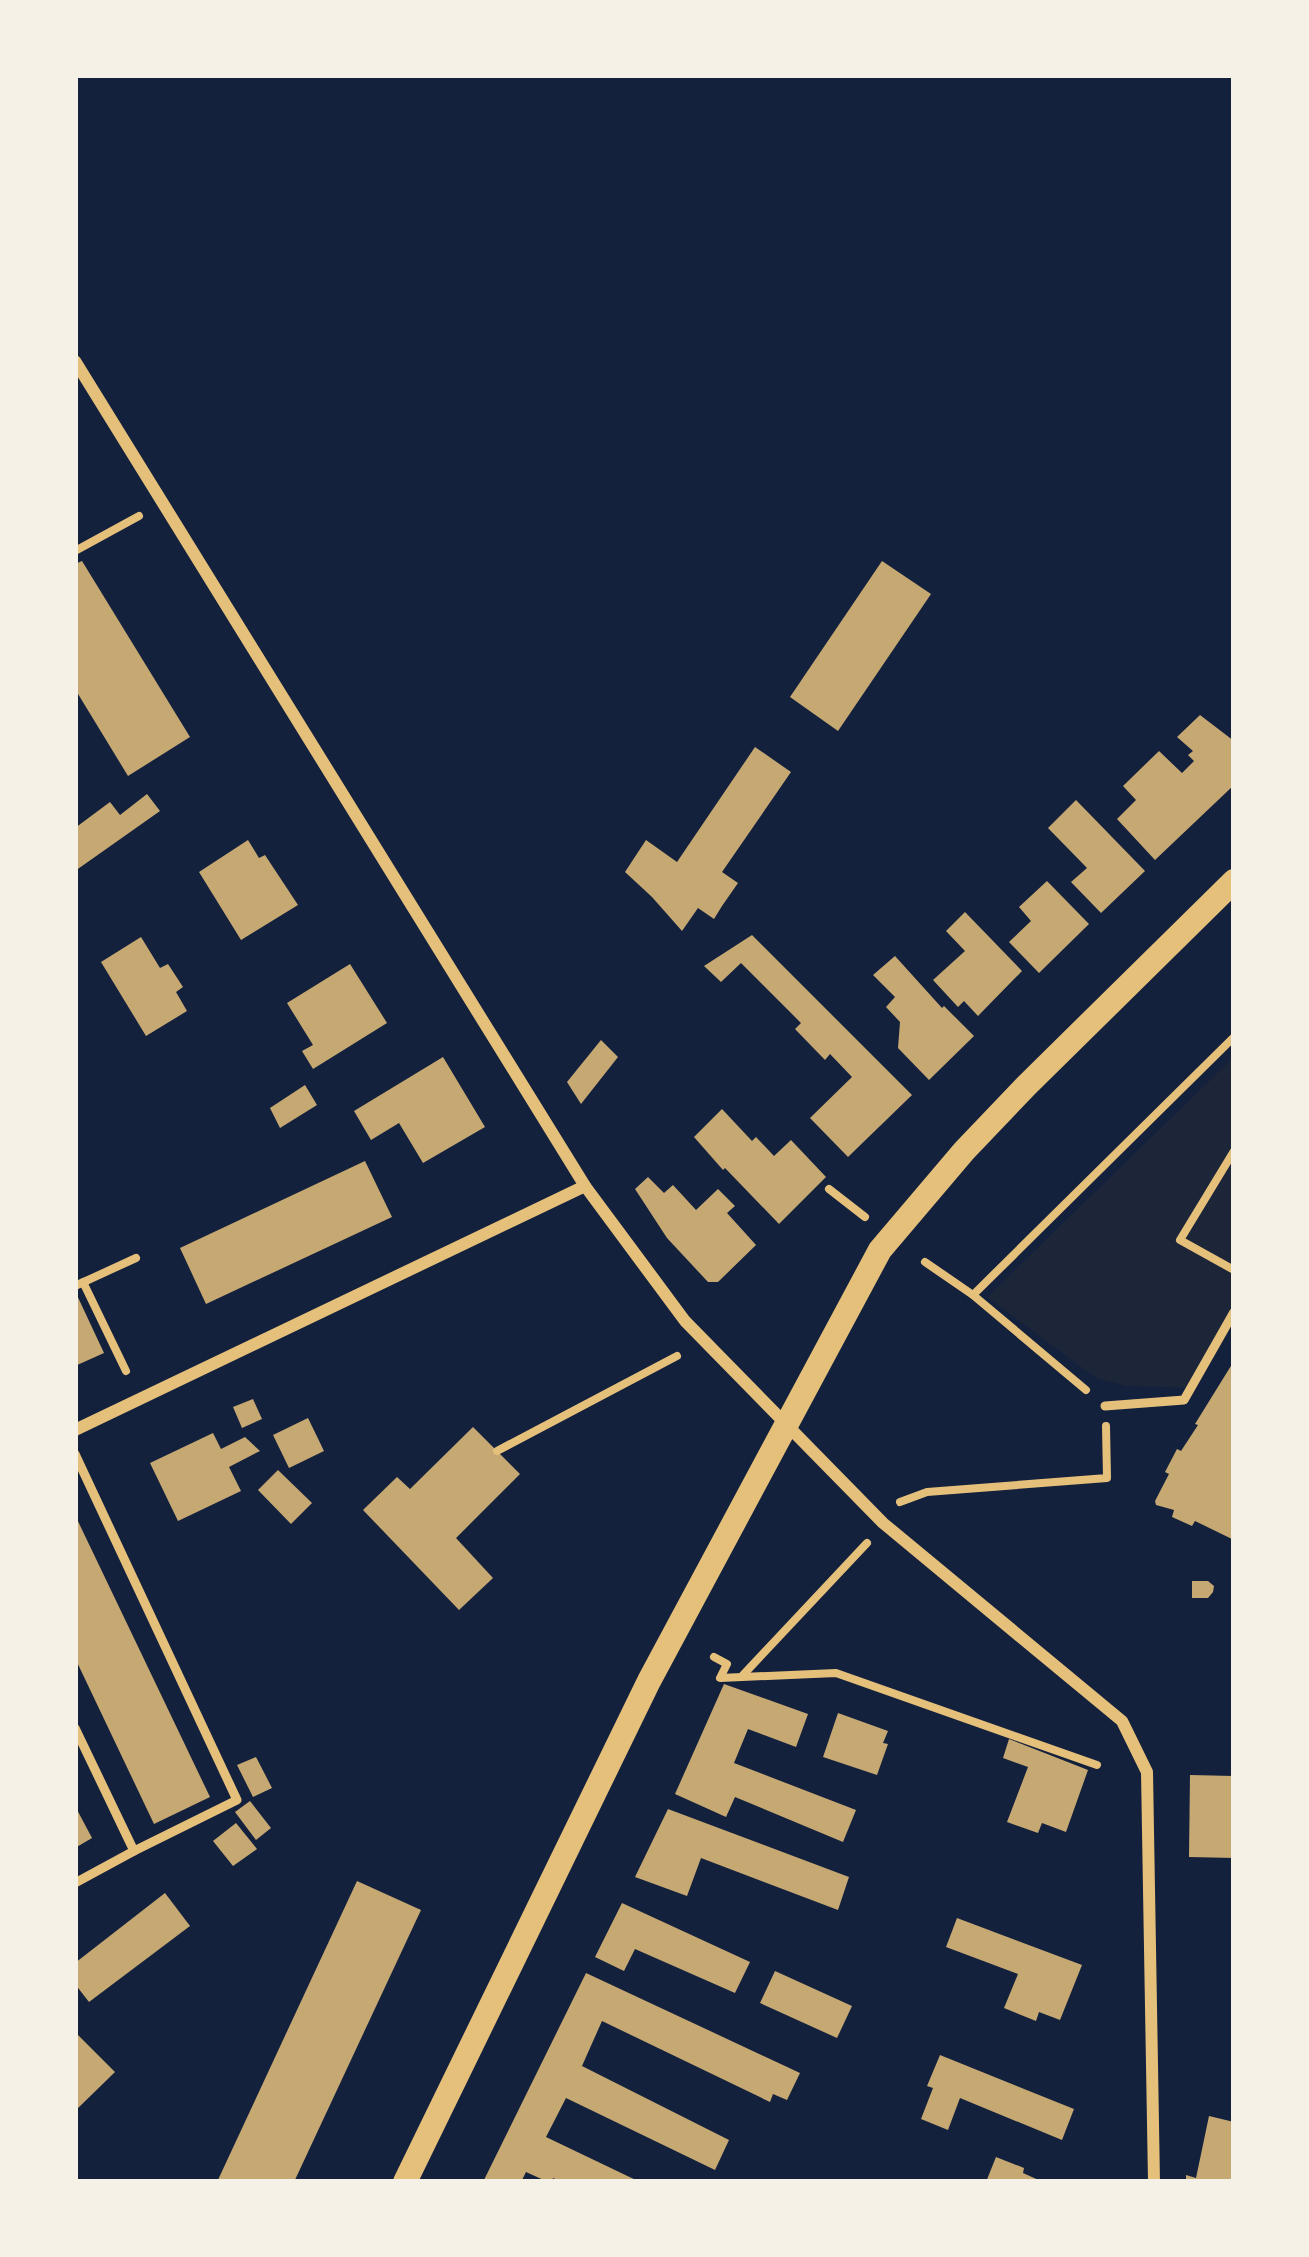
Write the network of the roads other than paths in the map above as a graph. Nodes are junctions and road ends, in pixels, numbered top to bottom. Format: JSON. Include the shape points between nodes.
{"nodes":[{"id":1,"x":75,"y":361,"type":"edge"},
{"id":2,"x":1234,"y":881,"type":"edge"},
{"id":3,"x":585,"y":1186,"type":"junction"},
{"id":4,"x":1234,"y":1312,"type":"edge"},
{"id":5,"x":1105,"y":1406,"type":"road end"},
{"id":6,"x":787,"y":1425,"type":"junction"},
{"id":7,"x":75,"y":1430,"type":"edge"},
{"id":8,"x":75,"y":1454,"type":"edge"},
{"id":9,"x":75,"y":1728,"type":"edge"},
{"id":10,"x":134,"y":1851,"type":"junction"},
{"id":11,"x":75,"y":1883,"type":"edge"},
{"id":12,"x":404,"y":2182,"type":"edge"},
{"id":13,"x":1154,"y":2182,"type":"edge"}],
"edges":[{"from":1,"to":3,"type":"street"},
{"from":2,"to":6,"type":"main road","via":[[1026,1085],[880,1250]]},
{"from":3,"to":6,"type":"street","via":[[685,1321]]},
{"from":3,"to":7,"type":"street"},
{"from":4,"to":5,"type":"lane","via":[[1184,1400]]},
{"from":6,"to":12,"type":"main road","via":[[649,1681]]},
{"from":6,"to":13,"type":"street","via":[[883,1523],[1122,1721],[1147,1772]]},
{"from":8,"to":10,"type":"lane","via":[[237,1800]]},
{"from":9,"to":10,"type":"lane"},
{"from":10,"to":11,"type":"lane"}]}
